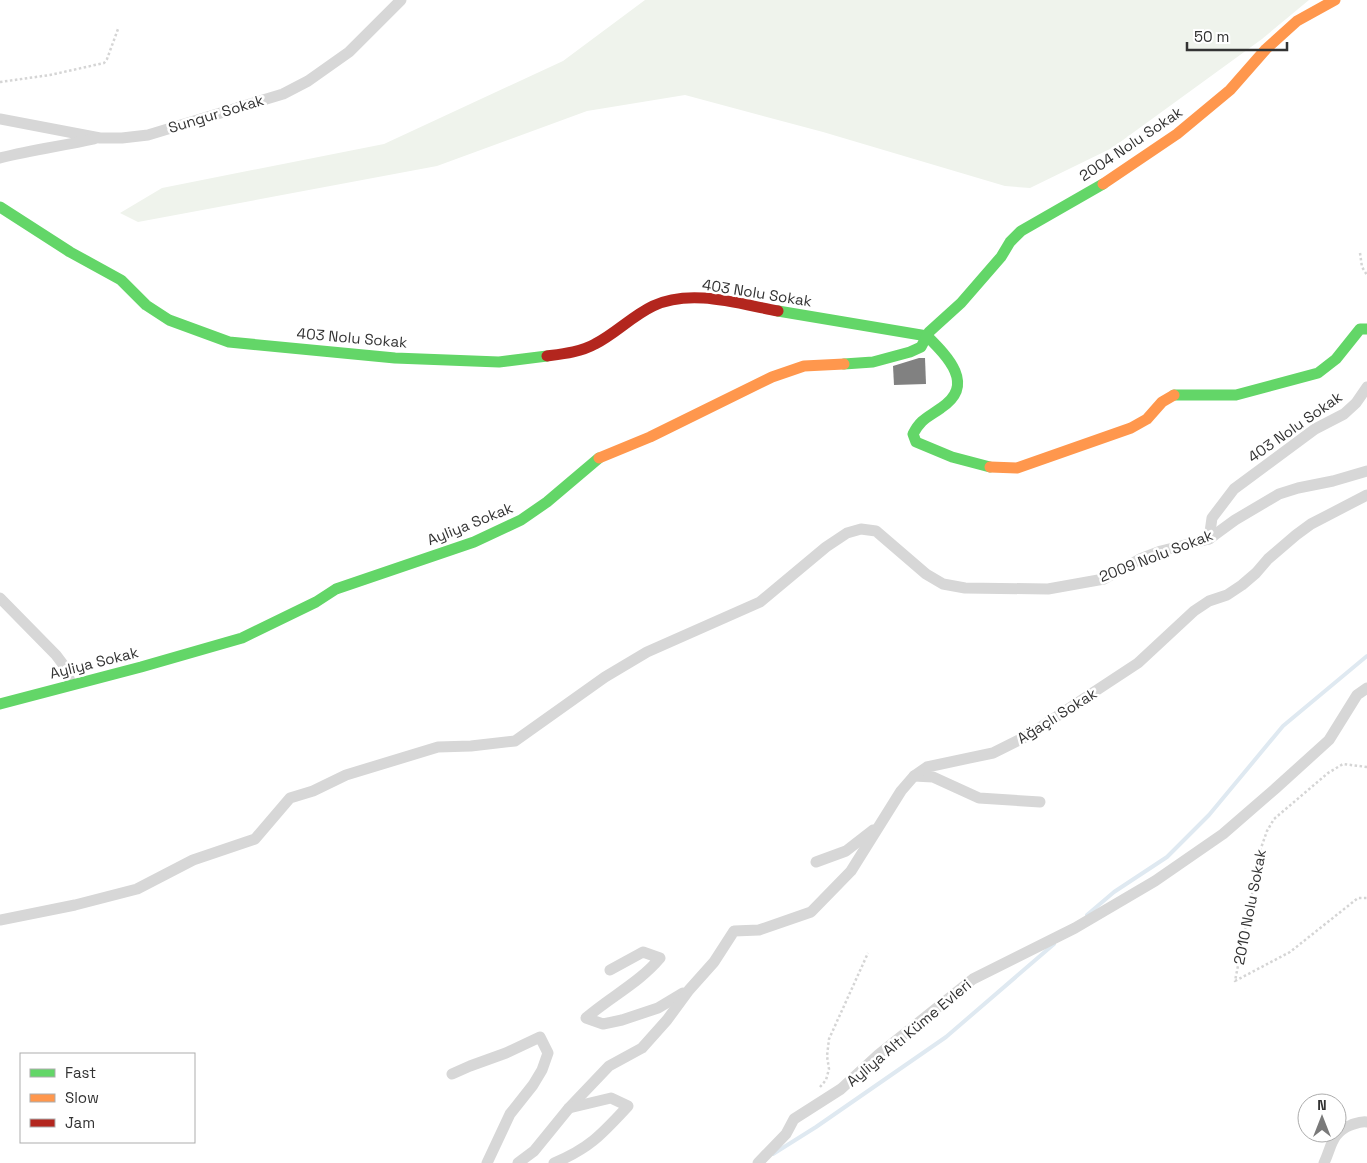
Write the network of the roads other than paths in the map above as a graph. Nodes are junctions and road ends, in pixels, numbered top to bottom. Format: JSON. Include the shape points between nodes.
{"nodes":[{"id":1,"x":401,"y":0,"type":"edge"},
{"id":2,"x":1335,"y":0,"type":"edge"},
{"id":3,"x":0,"y":119,"type":"edge"},
{"id":4,"x":100,"y":138,"type":"junction"},
{"id":5,"x":0,"y":158,"type":"edge"},
{"id":6,"x":0,"y":207,"type":"edge"},
{"id":7,"x":1367,"y":329,"type":"edge"},
{"id":8,"x":927,"y":336,"type":"junction"},
{"id":9,"x":1367,"y":387,"type":"edge"},
{"id":10,"x":1367,"y":471,"type":"edge"},
{"id":11,"x":1367,"y":495,"type":"edge"},
{"id":12,"x":1209,"y":539,"type":"junction"},
{"id":13,"x":0,"y":598,"type":"edge"},
{"id":14,"x":71,"y":684,"type":"junction"},
{"id":15,"x":1367,"y":688,"type":"edge"},
{"id":16,"x":0,"y":704,"type":"edge"},
{"id":17,"x":914,"y":776,"type":"junction"},
{"id":18,"x":1040,"y":802,"type":"dead end"},
{"id":19,"x":882,"y":823,"type":"junction"},
{"id":20,"x":816,"y":862,"type":"dead end"},
{"id":21,"x":0,"y":920,"type":"edge"},
{"id":22,"x":610,"y":970,"type":"dead end"},
{"id":23,"x":689,"y":990,"type":"junction"},
{"id":24,"x":452,"y":1074,"type":"dead end"},
{"id":25,"x":569,"y":1108,"type":"junction"},
{"id":26,"x":1367,"y":1122,"type":"edge"},
{"id":27,"x":534,"y":1151,"type":"junction"},
{"id":28,"x":487,"y":1163,"type":"edge"},
{"id":29,"x":518,"y":1163,"type":"edge"},
{"id":30,"x":532,"y":1163,"type":"edge"},
{"id":31,"x":554,"y":1163,"type":"edge"},
{"id":32,"x":758,"y":1163,"type":"edge"},
{"id":33,"x":1324,"y":1163,"type":"edge"}],
"edges":[{"from":1,"to":4,"type":"street","name":"Sungur Sokak","via":[[349,52],[283,94],[148,134]]},
{"from":2,"to":8,"type":"street","name":"2004 Nolu Sokak","via":[[1297,21],[1266,49],[1230,90],[1177,134],[1115,177],[1021,231],[961,303]]},
{"from":3,"to":4,"type":"street","name":"Sungur Sokak"},
{"from":4,"to":5,"type":"street"},
{"from":6,"to":8,"type":"street","name":"403 Nolu Sokak","via":[[121,280],[146,305],[169,320],[229,342],[395,358],[499,362],[567,353],[594,345],[653,306],[676,299],[703,298]]},
{"from":7,"to":8,"type":"street","name":"403 Nolu Sokak","via":[[1360,329],[1330,365],[1318,372],[1236,395],[1176,394],[1131,428],[1006,470],[990,468],[916,442],[913,434],[918,423],[956,396],[959,379],[952,365]]},
{"from":8,"to":14,"type":"street","name":"Ayliya Sokak","via":[[921,347],[873,362],[804,366],[772,377],[650,437],[600,457],[521,520],[474,542],[336,589],[242,638]]},
{"from":9,"to":12,"type":"street","name":"403 Nolu Sokak","via":[[1344,414],[1315,429],[1234,489],[1212,518]]},
{"from":10,"to":12,"type":"street","name":"2009 Nolu Sokak","via":[[1279,494]]},
{"from":11,"to":17,"type":"street","name":"Ağaçlı Sokak","via":[[1304,529],[1242,585],[1194,610],[1138,663],[1027,736],[993,753],[927,767]]},
{"from":12,"to":21,"type":"street","name":"2009 Nolu Sokak","via":[[1161,551],[1104,579],[1048,589],[965,588],[943,584],[926,574],[876,531],[861,529],[847,533],[760,602],[605,676],[515,741],[438,747],[346,775],[290,798],[255,839],[193,860],[137,889]]},
{"from":13,"to":14,"type":"street","via":[[56,655]]},
{"from":14,"to":16,"type":"street","name":"Ayliya Sokak"},
{"from":15,"to":32,"type":"street","name":"Ayliya Altı Küme Evleri","via":[[1358,695],[1330,740],[1222,834],[1155,881],[1075,928],[973,979],[841,1089],[794,1119],[786,1134]]},
{"from":17,"to":18,"type":"street","via":[[932,777],[979,798]]},
{"from":17,"to":19,"type":"street","name":"Ağaçlı Sokak"},
{"from":19,"to":20,"type":"street","via":[[846,851]]},
{"from":19,"to":23,"type":"street","name":"Ağaçlı Sokak","via":[[850,870],[811,912],[759,930],[734,932],[714,962]]},
{"from":22,"to":23,"type":"street","via":[[643,952],[660,958],[633,985],[600,1005],[586,1018],[603,1024],[658,1008]]},
{"from":23,"to":25,"type":"street","via":[[642,1048],[609,1066]]},
{"from":24,"to":28,"type":"street","via":[[540,1037],[548,1053],[533,1085],[510,1114]]},
{"from":25,"to":27,"type":"street"},
{"from":25,"to":31,"type":"street","via":[[611,1098],[628,1106],[588,1146]]},
{"from":26,"to":33,"type":"street","via":[[1362,1121],[1338,1132]]},
{"from":27,"to":29,"type":"street"},
{"from":27,"to":30,"type":"street"}]}
